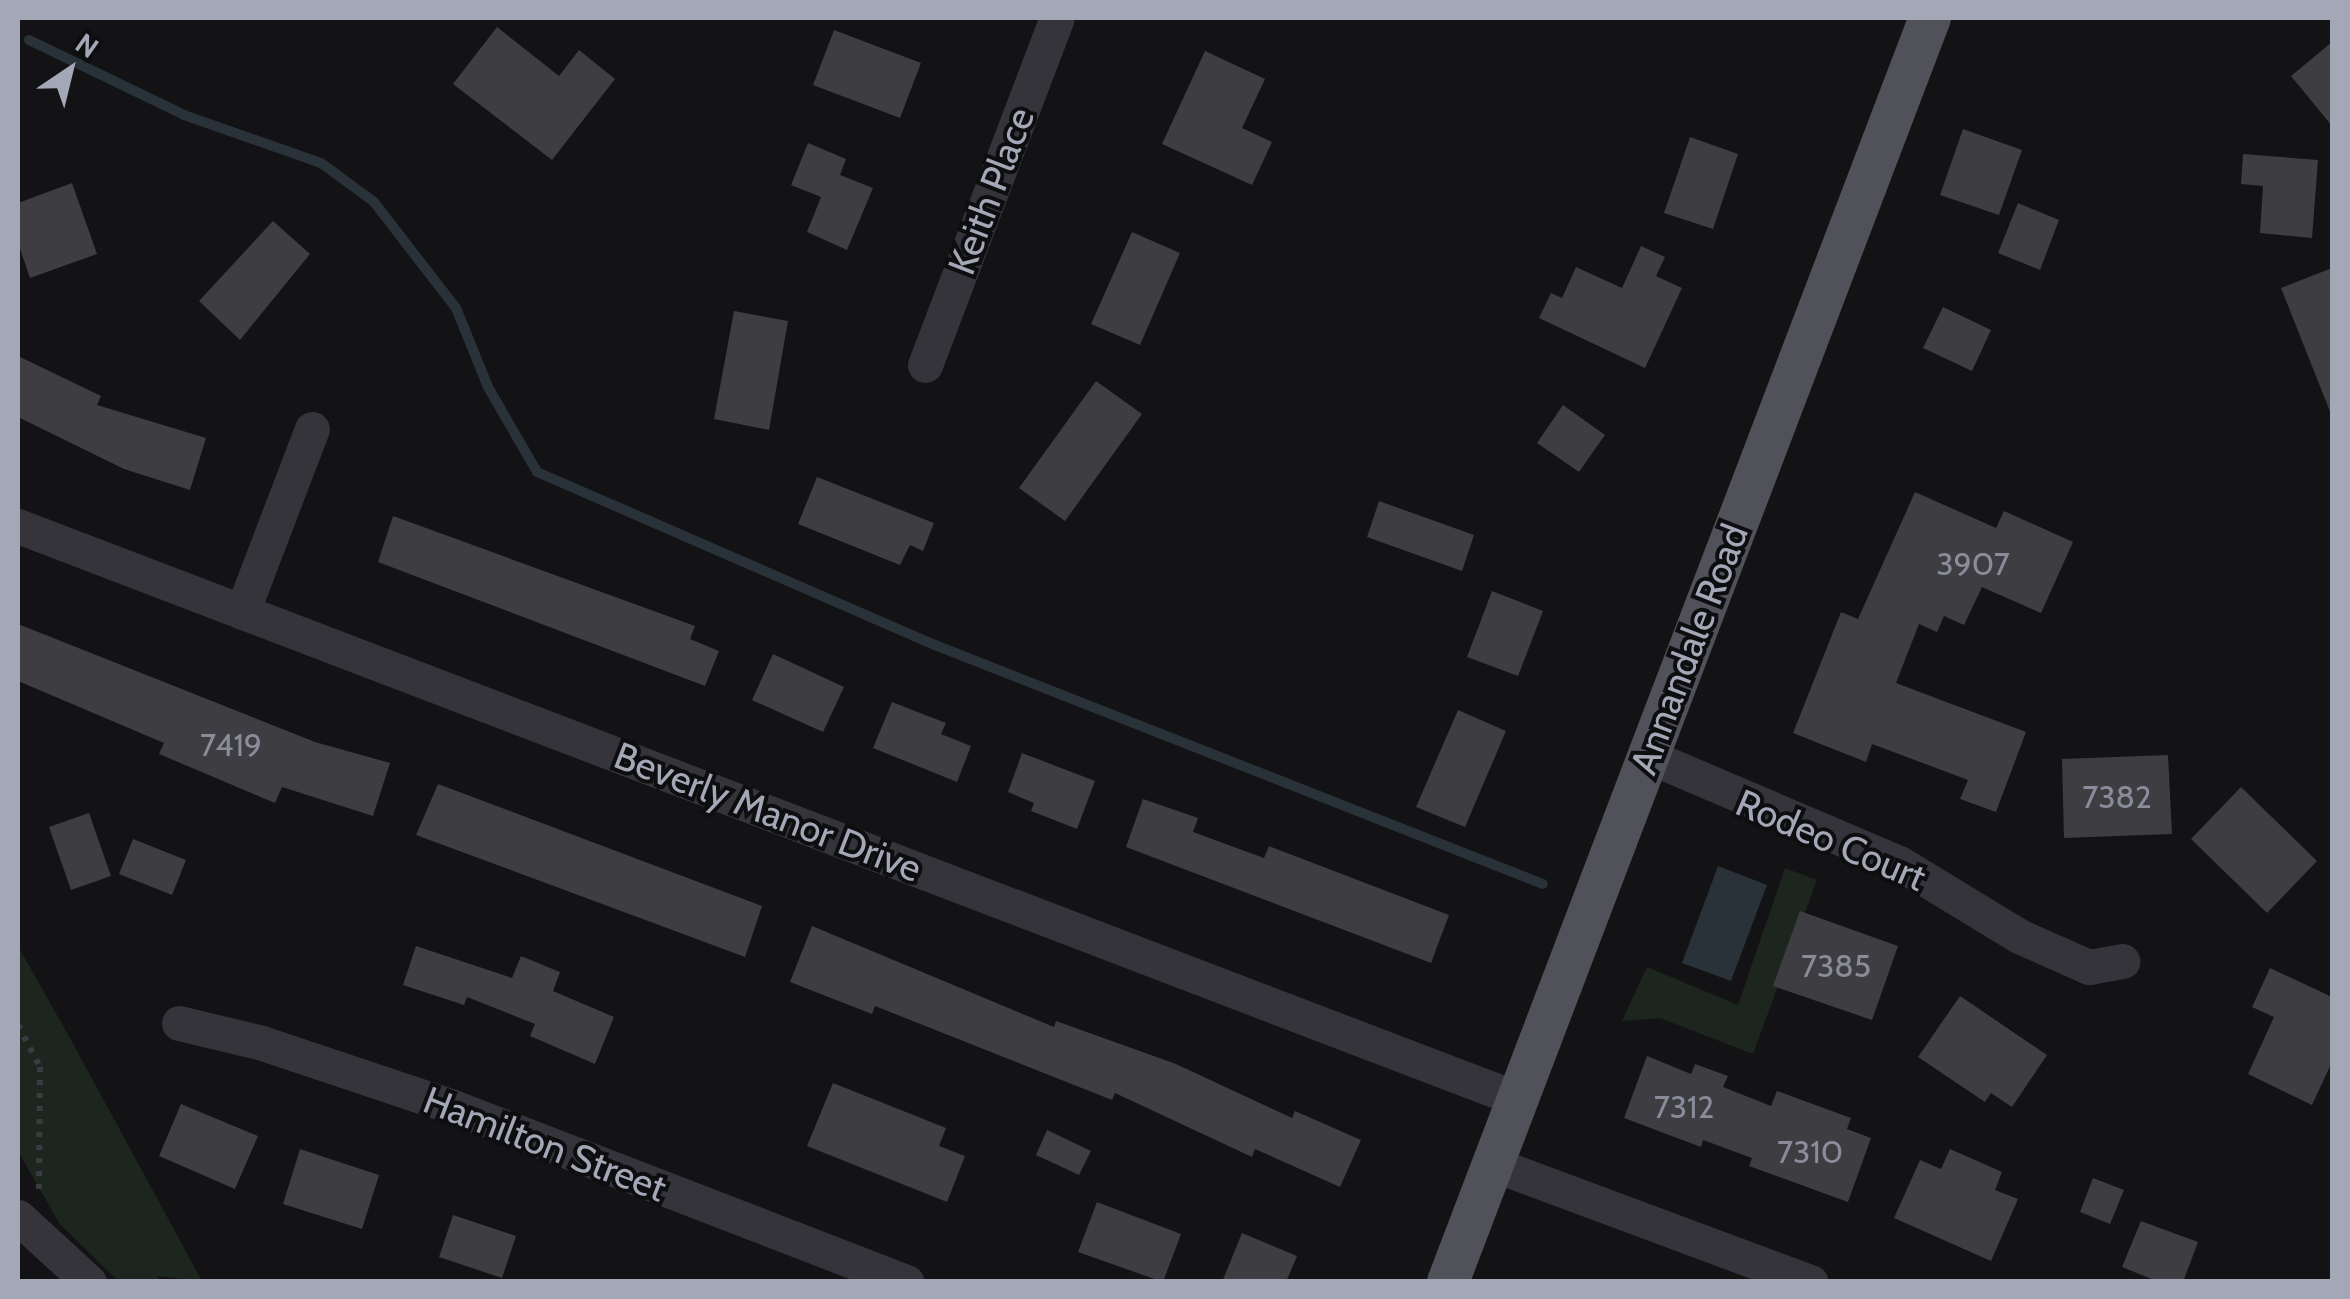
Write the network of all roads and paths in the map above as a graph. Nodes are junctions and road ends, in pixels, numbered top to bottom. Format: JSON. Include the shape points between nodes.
{"nodes":[{"id":1,"x":1056,"y":18,"type":"edge"},
{"id":2,"x":1930,"y":18,"type":"edge"},
{"id":3,"x":925,"y":365,"type":"dead end"},
{"id":4,"x":312,"y":429,"type":"dead end"},
{"id":5,"x":18,"y":526,"type":"edge"},
{"id":6,"x":242,"y":612,"type":"junction"},
{"id":7,"x":1648,"y":756,"type":"junction"},
{"id":8,"x":2122,"y":961,"type":"dead end"},
{"id":9,"x":179,"y":1023,"type":"dead end"},
{"id":10,"x":18,"y":1025,"type":"edge"},
{"id":11,"x":1518,"y":1099,"type":"junction"},
{"id":12,"x":1493,"y":1164,"type":"junction"},
{"id":13,"x":28,"y":1225,"type":"edge"},
{"id":14,"x":89,"y":1282,"type":"edge"},
{"id":15,"x":906,"y":1282,"type":"edge"},
{"id":16,"x":1448,"y":1282,"type":"edge"},
{"id":17,"x":1810,"y":1282,"type":"edge"}],
"edges":[{"from":1,"to":3,"type":"street","name":"Keith Place"},
{"from":2,"to":7,"type":"main road","name":"Annandale Road"},
{"from":4,"to":6,"type":"street"},
{"from":5,"to":6,"type":"street","name":"Beverly Manor Drive"},
{"from":6,"to":11,"type":"street","name":"Beverly Manor Drive"},
{"from":7,"to":8,"type":"street","name":"Rodeo Court","via":[[1899,862],[2018,936],[2090,966]]},
{"from":7,"to":11,"type":"main road","name":"Annandale Road"},
{"from":9,"to":15,"type":"street","name":"Hamilton Street","via":[[262,1043],[453,1107]]},
{"from":10,"to":13,"type":"path","via":[[40,1067]]},
{"from":11,"to":12,"type":"main road","name":"Annandale Road"},
{"from":12,"to":16,"type":"main road","name":"Annandale Road"},
{"from":12,"to":17,"type":"street"},
{"from":13,"to":14,"type":"street"}]}
